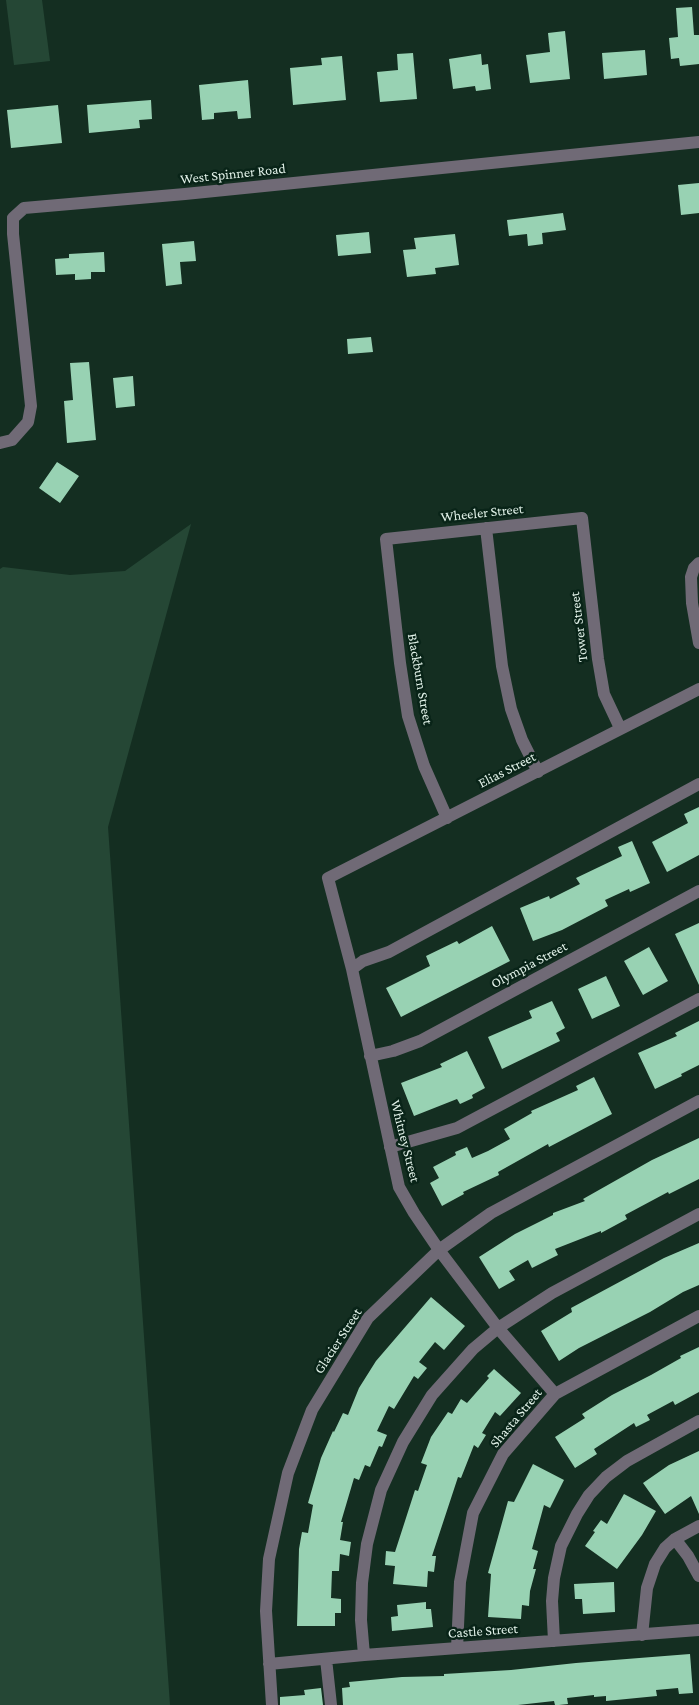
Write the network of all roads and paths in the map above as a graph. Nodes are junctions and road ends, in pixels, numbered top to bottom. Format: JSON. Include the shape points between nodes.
{"nodes":[{"id":1,"x":699,"y":142,"type":"edge"},
{"id":2,"x":0,"y":443,"type":"edge"},
{"id":3,"x":582,"y":518,"type":"joint"},
{"id":4,"x":486,"y":528,"type":"junction"},
{"id":5,"x":386,"y":539,"type":"joint"},
{"id":6,"x":699,"y":564,"type":"edge"},
{"id":7,"x":699,"y":642,"type":"edge"},
{"id":8,"x":699,"y":689,"type":"edge"},
{"id":9,"x":620,"y":728,"type":"junction"},
{"id":10,"x":538,"y":772,"type":"junction"},
{"id":11,"x":699,"y":784,"type":"edge"},
{"id":12,"x":447,"y":818,"type":"junction"},
{"id":13,"x":328,"y":878,"type":"joint"},
{"id":14,"x":699,"y":890,"type":"edge"},
{"id":15,"x":352,"y":969,"type":"junction"},
{"id":16,"x":699,"y":999,"type":"edge"},
{"id":17,"x":370,"y":1056,"type":"junction"},
{"id":18,"x":699,"y":1101,"type":"edge"},
{"id":19,"x":390,"y":1147,"type":"junction"},
{"id":20,"x":699,"y":1214,"type":"edge"},
{"id":21,"x":439,"y":1250,"type":"junction"},
{"id":22,"x":699,"y":1316,"type":"edge"},
{"id":23,"x":498,"y":1328,"type":"junction"},
{"id":24,"x":555,"y":1394,"type":"junction"},
{"id":25,"x":699,"y":1421,"type":"edge"},
{"id":26,"x":699,"y":1526,"type":"edge"},
{"id":27,"x":675,"y":1539,"type":"junction"},
{"id":28,"x":699,"y":1576,"type":"edge"},
{"id":29,"x":699,"y":1630,"type":"edge"},
{"id":30,"x":642,"y":1635,"type":"junction"},
{"id":31,"x":554,"y":1641,"type":"junction"},
{"id":32,"x":457,"y":1648,"type":"junction"},
{"id":33,"x":364,"y":1655,"type":"junction"},
{"id":34,"x":326,"y":1658,"type":"junction"},
{"id":35,"x":269,"y":1664,"type":"junction"},
{"id":36,"x":272,"y":1705,"type":"edge"},
{"id":37,"x":331,"y":1705,"type":"edge"}],
"edges":[{"from":1,"to":2,"type":"street","name":"West Spinner Road","via":[[24,208],[13,218],[13,234],[31,406],[28,422],[12,440]]},
{"from":3,"to":4,"type":"street","name":"Wheeler Street"},
{"from":3,"to":9,"type":"street","name":"Tower Street","via":[[604,694]]},
{"from":4,"to":5,"type":"street","name":"Wheeler Street"},
{"from":4,"to":10,"type":"street","via":[[502,666],[511,709]]},
{"from":5,"to":12,"type":"street","name":"Blackburn Street","via":[[408,716],[424,766]]},
{"from":6,"to":7,"type":"street","via":[[691,577]]},
{"from":8,"to":9,"type":"street","name":"Elias Street"},
{"from":9,"to":10,"type":"street","name":"Elias Street"},
{"from":10,"to":12,"type":"street","name":"Elias Street"},
{"from":11,"to":15,"type":"street"},
{"from":12,"to":13,"type":"street","name":"Elias Street"},
{"from":13,"to":15,"type":"street","name":"Whitney Street"},
{"from":14,"to":17,"type":"street","name":"Olympia Street","via":[[420,1041]]},
{"from":15,"to":17,"type":"street","name":"Whitney Street"},
{"from":16,"to":19,"type":"street","via":[[457,1128]]},
{"from":17,"to":19,"type":"street","name":"Whitney Street"},
{"from":18,"to":21,"type":"street","name":"Glacier Street","via":[[492,1214]]},
{"from":19,"to":21,"type":"street","name":"Whitney Street","via":[[400,1187]]},
{"from":20,"to":23,"type":"street","via":[[552,1293]]},
{"from":21,"to":23,"type":"street","name":"Whitney Street"},
{"from":21,"to":35,"type":"street","name":"Glacier Street","via":[[368,1318],[312,1410],[288,1473],[269,1559],[266,1611]]},
{"from":22,"to":24,"type":"street","name":"Shasta Street"},
{"from":23,"to":24,"type":"street","name":"Whitney Street"},
{"from":23,"to":33,"type":"street","via":[[432,1395],[403,1442],[381,1490],[367,1544],[362,1583]]},
{"from":24,"to":32,"type":"street","name":"Shasta Street","via":[[503,1454],[473,1513],[460,1582]]},
{"from":25,"to":31,"type":"street","via":[[627,1461],[606,1477],[585,1501],[561,1546],[553,1585]]},
{"from":26,"to":27,"type":"street"},
{"from":27,"to":28,"type":"street"},
{"from":27,"to":30,"type":"street","via":[[655,1564],[647,1588]]},
{"from":29,"to":30,"type":"street","name":"Castle Street"},
{"from":30,"to":31,"type":"street","name":"Castle Street"},
{"from":31,"to":32,"type":"street","name":"Castle Street"},
{"from":32,"to":33,"type":"street","name":"Castle Street"},
{"from":33,"to":34,"type":"street","name":"Castle Street"},
{"from":34,"to":35,"type":"street","name":"Castle Street"},
{"from":34,"to":37,"type":"street"},
{"from":35,"to":36,"type":"street","name":"Glacier Street"}]}
